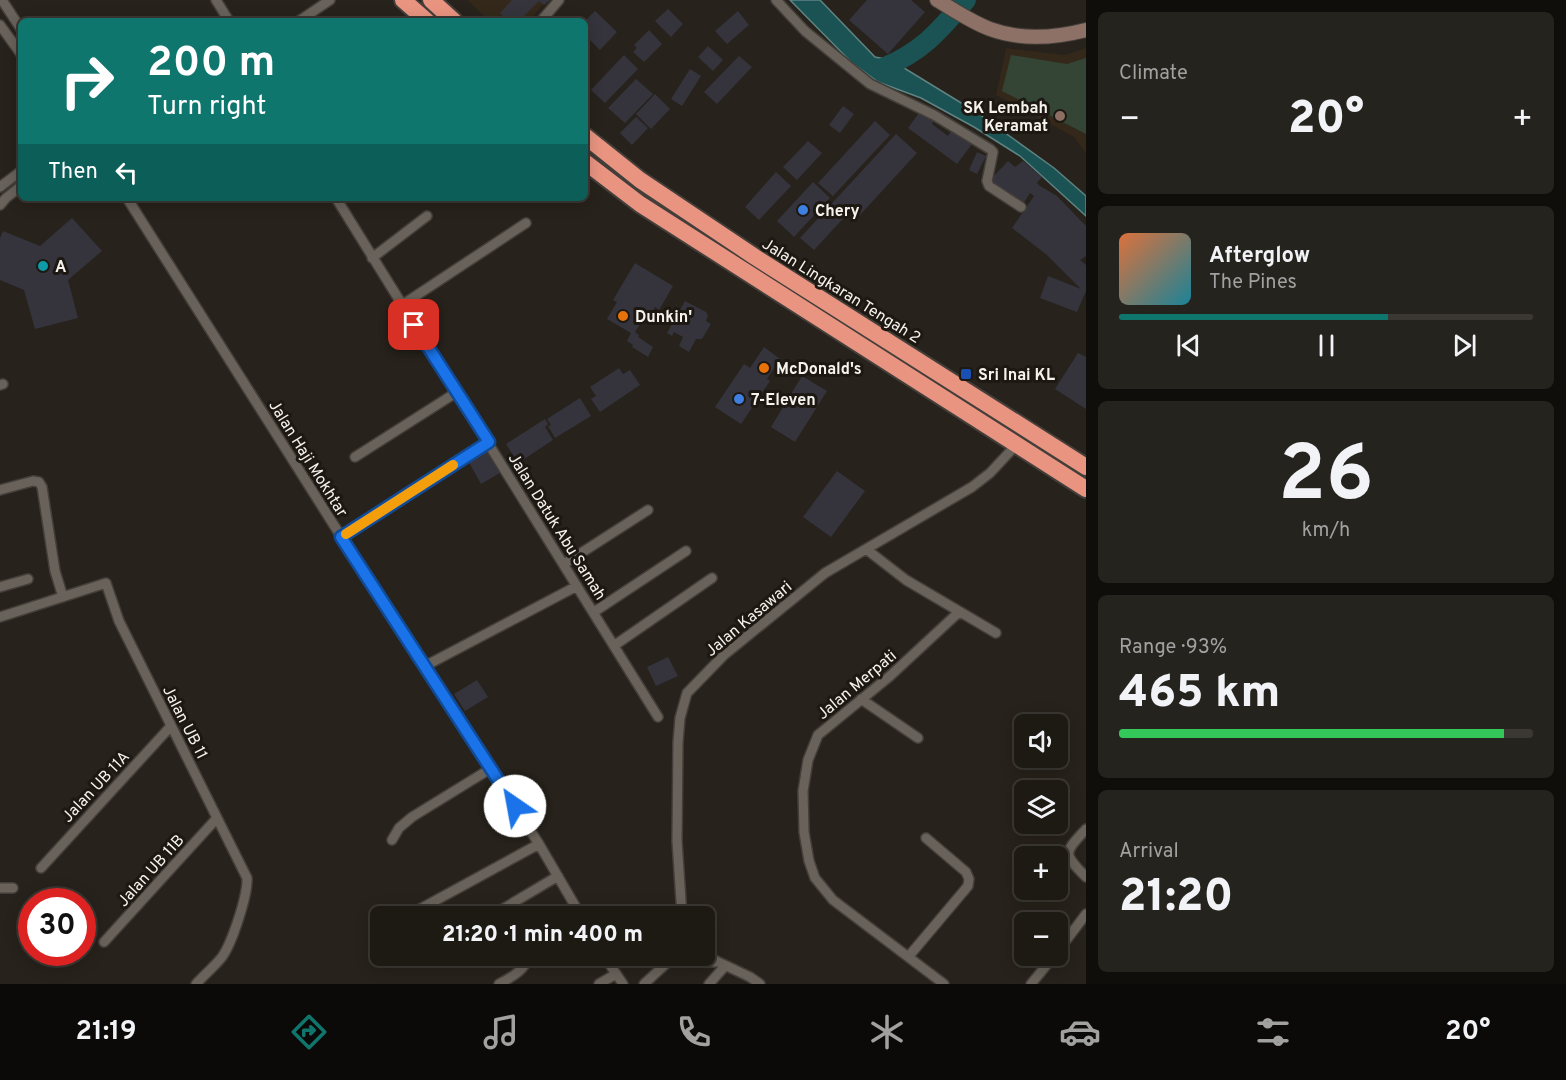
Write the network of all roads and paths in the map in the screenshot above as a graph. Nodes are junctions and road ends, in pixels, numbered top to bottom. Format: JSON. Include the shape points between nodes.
{"nodes":[{"id":1,"x":2,"y":0,"type":"edge"},
{"id":2,"x":216,"y":0,"type":"edge"},
{"id":3,"x":330,"y":0,"type":"edge"},
{"id":4,"x":403,"y":0,"type":"edge"},
{"id":5,"x":431,"y":0,"type":"edge"},
{"id":6,"x":559,"y":0,"type":"edge"},
{"id":7,"x":776,"y":0,"type":"edge"},
{"id":8,"x":937,"y":0,"type":"edge"},
{"id":9,"x":228,"y":18,"type":"edge"},
{"id":10,"x":303,"y":18,"type":"edge"},
{"id":11,"x":424,"y":18,"type":"edge"},
{"id":12,"x":451,"y":18,"type":"edge"},
{"id":13,"x":544,"y":18,"type":"edge"},
{"id":14,"x":18,"y":24,"type":"edge"},
{"id":15,"x":0,"y":26,"type":"edge"},
{"id":16,"x":1086,"y":30,"type":"edge"},
{"id":17,"x":18,"y":50,"type":"edge"},
{"id":18,"x":588,"y":138,"type":"edge"},
{"id":19,"x":588,"y":164,"type":"edge"},
{"id":20,"x":18,"y":173,"type":"edge"},
{"id":21,"x":0,"y":187,"type":"edge"},
{"id":22,"x":18,"y":188,"type":"edge"},
{"id":23,"x":129,"y":201,"type":"edge"},
{"id":24,"x":338,"y":201,"type":"edge"},
{"id":25,"x":0,"y":205,"type":"edge"},
{"id":26,"x":1021,"y":207,"type":"dead end"},
{"id":27,"x":427,"y":216,"type":"dead end"},
{"id":28,"x":526,"y":223,"type":"dead end"},
{"id":29,"x":372,"y":258,"type":"junction"},
{"id":30,"x":402,"y":305,"type":"junction"},
{"id":31,"x":457,"y":392,"type":"junction"},
{"id":32,"x":489,"y":442,"type":"junction"},
{"id":33,"x":1017,"y":444,"type":"junction"},
{"id":34,"x":355,"y":457,"type":"dead end"},
{"id":35,"x":1086,"y":467,"type":"edge"},
{"id":36,"x":1086,"y":489,"type":"edge"},
{"id":37,"x":0,"y":490,"type":"edge"},
{"id":38,"x":648,"y":510,"type":"dead end"},
{"id":39,"x":341,"y":537,"type":"junction"},
{"id":40,"x":866,"y":549,"type":"junction"},
{"id":41,"x":686,"y":551,"type":"dead end"},
{"id":42,"x":564,"y":564,"type":"junction"},
{"id":43,"x":712,"y":578,"type":"dead end"},
{"id":44,"x":28,"y":579,"type":"dead end"},
{"id":45,"x":577,"y":585,"type":"junction"},
{"id":46,"x":0,"y":587,"type":"edge"},
{"id":47,"x":63,"y":597,"type":"junction"},
{"id":48,"x":594,"y":612,"type":"junction"},
{"id":49,"x":959,"y":612,"type":"junction"},
{"id":50,"x":0,"y":617,"type":"edge"},
{"id":51,"x":996,"y":633,"type":"dead end"},
{"id":52,"x":615,"y":645,"type":"junction"},
{"id":53,"x":425,"y":666,"type":"junction"},
{"id":54,"x":861,"y":699,"type":"junction"},
{"id":55,"x":658,"y":717,"type":"dead end"},
{"id":56,"x":171,"y":726,"type":"junction"},
{"id":57,"x":918,"y":738,"type":"dead end"},
{"id":58,"x":490,"y":769,"type":"junction"},
{"id":59,"x":217,"y":818,"type":"junction"},
{"id":60,"x":1086,"y":829,"type":"edge"},
{"id":61,"x":926,"y":838,"type":"dead end"},
{"id":62,"x":392,"y":840,"type":"dead end"},
{"id":63,"x":539,"y":844,"type":"junction"},
{"id":64,"x":41,"y":868,"type":"dead end"},
{"id":65,"x":558,"y":876,"type":"junction"},
{"id":66,"x":1086,"y":877,"type":"edge"},
{"id":67,"x":0,"y":888,"type":"edge"},
{"id":68,"x":13,"y":888,"type":"dead end"},
{"id":69,"x":425,"y":906,"type":"edge"},
{"id":70,"x":508,"y":906,"type":"edge"},
{"id":71,"x":575,"y":906,"type":"edge"},
{"id":72,"x":681,"y":906,"type":"edge"},
{"id":73,"x":1086,"y":914,"type":"edge"},
{"id":74,"x":1068,"y":938,"type":"edge"},
{"id":75,"x":104,"y":942,"type":"dead end"},
{"id":76,"x":909,"y":956,"type":"junction"},
{"id":77,"x":715,"y":961,"type":"edge"},
{"id":78,"x":721,"y":964,"type":"junction"},
{"id":79,"x":524,"y":966,"type":"edge"},
{"id":80,"x":611,"y":966,"type":"edge"},
{"id":81,"x":1046,"y":966,"type":"edge"},
{"id":82,"x":616,"y":974,"type":"junction"},
{"id":83,"x":196,"y":984,"type":"edge"},
{"id":84,"x":499,"y":984,"type":"edge"},
{"id":85,"x":599,"y":984,"type":"edge"},
{"id":86,"x":623,"y":984,"type":"edge"},
{"id":87,"x":644,"y":984,"type":"edge"},
{"id":88,"x":709,"y":984,"type":"edge"},
{"id":89,"x":760,"y":984,"type":"edge"},
{"id":90,"x":944,"y":984,"type":"edge"},
{"id":91,"x":1031,"y":984,"type":"edge"}],
"edges":[{"from":1,"to":14,"type":"street"},
{"from":2,"to":9,"type":"street"},
{"from":3,"to":10,"type":"street"},
{"from":4,"to":11,"type":"highway"},
{"from":5,"to":12,"type":"highway"},
{"from":6,"to":13,"type":"street"},
{"from":7,"to":26,"type":"street","via":[[806,31],[870,84],[990,148],[993,152],[989,186]]},
{"from":8,"to":16,"type":"main road","via":[[991,29],[1029,37]]},
{"from":15,"to":17,"type":"street"},
{"from":18,"to":35,"type":"highway","name":"Jalan Lingkaran Tengah 2","via":[[640,180],[755,257]]},
{"from":19,"to":33,"type":"highway","via":[[649,210]]},
{"from":20,"to":21,"type":"street"},
{"from":22,"to":25,"type":"street"},
{"from":23,"to":39,"type":"street","name":"Jalan Haji Mokhtar"},
{"from":24,"to":29,"type":"street","name":"Jalan Datuk Abu Samah"},
{"from":27,"to":29,"type":"street"},
{"from":28,"to":30,"type":"street"},
{"from":29,"to":30,"type":"street","name":"Jalan Datuk Abu Samah"},
{"from":30,"to":31,"type":"street","name":"Jalan Datuk Abu Samah"},
{"from":31,"to":32,"type":"street","name":"Jalan Datuk Abu Samah"},
{"from":31,"to":34,"type":"street"},
{"from":32,"to":39,"type":"street"},
{"from":32,"to":42,"type":"street","name":"Jalan Datuk Abu Samah"},
{"from":33,"to":36,"type":"highway"},
{"from":33,"to":40,"type":"street","name":"Jalan Kasawari","via":[[972,487]]},
{"from":37,"to":47,"type":"street","via":[[39,482]]},
{"from":38,"to":42,"type":"street"},
{"from":39,"to":53,"type":"street","name":"Jalan Haji Mokhtar"},
{"from":40,"to":49,"type":"street"},
{"from":40,"to":72,"type":"street","name":"Jalan Kasawari","via":[[825,573],[724,655],[687,693],[678,742],[677,841]]},
{"from":41,"to":48,"type":"street"},
{"from":42,"to":45,"type":"street","name":"Jalan Datuk Abu Samah"},
{"from":43,"to":52,"type":"street"},
{"from":44,"to":46,"type":"street"},
{"from":45,"to":48,"type":"street","name":"Jalan Datuk Abu Samah"},
{"from":45,"to":53,"type":"street"},
{"from":47,"to":50,"type":"street"},
{"from":47,"to":56,"type":"street","name":"Jalan UB 11","via":[[106,584],[119,621]]},
{"from":48,"to":52,"type":"street","name":"Jalan Datuk Abu Samah"},
{"from":49,"to":51,"type":"street"},
{"from":49,"to":54,"type":"street","name":"Jalan Merpati"},
{"from":52,"to":55,"type":"street","name":"Jalan Datuk Abu Samah"},
{"from":53,"to":58,"type":"street","name":"Jalan Haji Mokhtar"},
{"from":54,"to":57,"type":"street"},
{"from":54,"to":76,"type":"street","name":"Jalan Merpati","via":[[818,735],[808,760],[803,791],[809,861],[815,878],[833,900]]},
{"from":56,"to":59,"type":"street","name":"Jalan UB 11"},
{"from":56,"to":64,"type":"street","name":"Jalan UB 11A"},
{"from":58,"to":62,"type":"street","via":[[412,817]]},
{"from":58,"to":63,"type":"street","name":"Jalan Haji Mokhtar"},
{"from":59,"to":75,"type":"street","name":"Jalan UB 11B"},
{"from":59,"to":83,"type":"street","name":"Jalan UB 11","via":[[247,878],[248,889],[228,947]]},
{"from":60,"to":66,"type":"street","via":[[1068,852],[1069,860]]},
{"from":61,"to":76,"type":"street","via":[[966,872],[968,886]]},
{"from":63,"to":65,"type":"street","name":"Jalan Haji Mokhtar"},
{"from":63,"to":69,"type":"street"},
{"from":65,"to":70,"type":"street"},
{"from":65,"to":71,"type":"street","name":"Jalan Haji Mokhtar"},
{"from":67,"to":68,"type":"street"},
{"from":73,"to":74,"type":"street"},
{"from":76,"to":90,"type":"street","name":"Jalan Merpati"},
{"from":77,"to":78,"type":"street"},
{"from":78,"to":87,"type":"street","via":[[669,961]]},
{"from":78,"to":88,"type":"street"},
{"from":78,"to":89,"type":"street"},
{"from":79,"to":84,"type":"street"},
{"from":80,"to":82,"type":"street"},
{"from":81,"to":91,"type":"street"},
{"from":82,"to":85,"type":"street"},
{"from":82,"to":86,"type":"street"}]}
